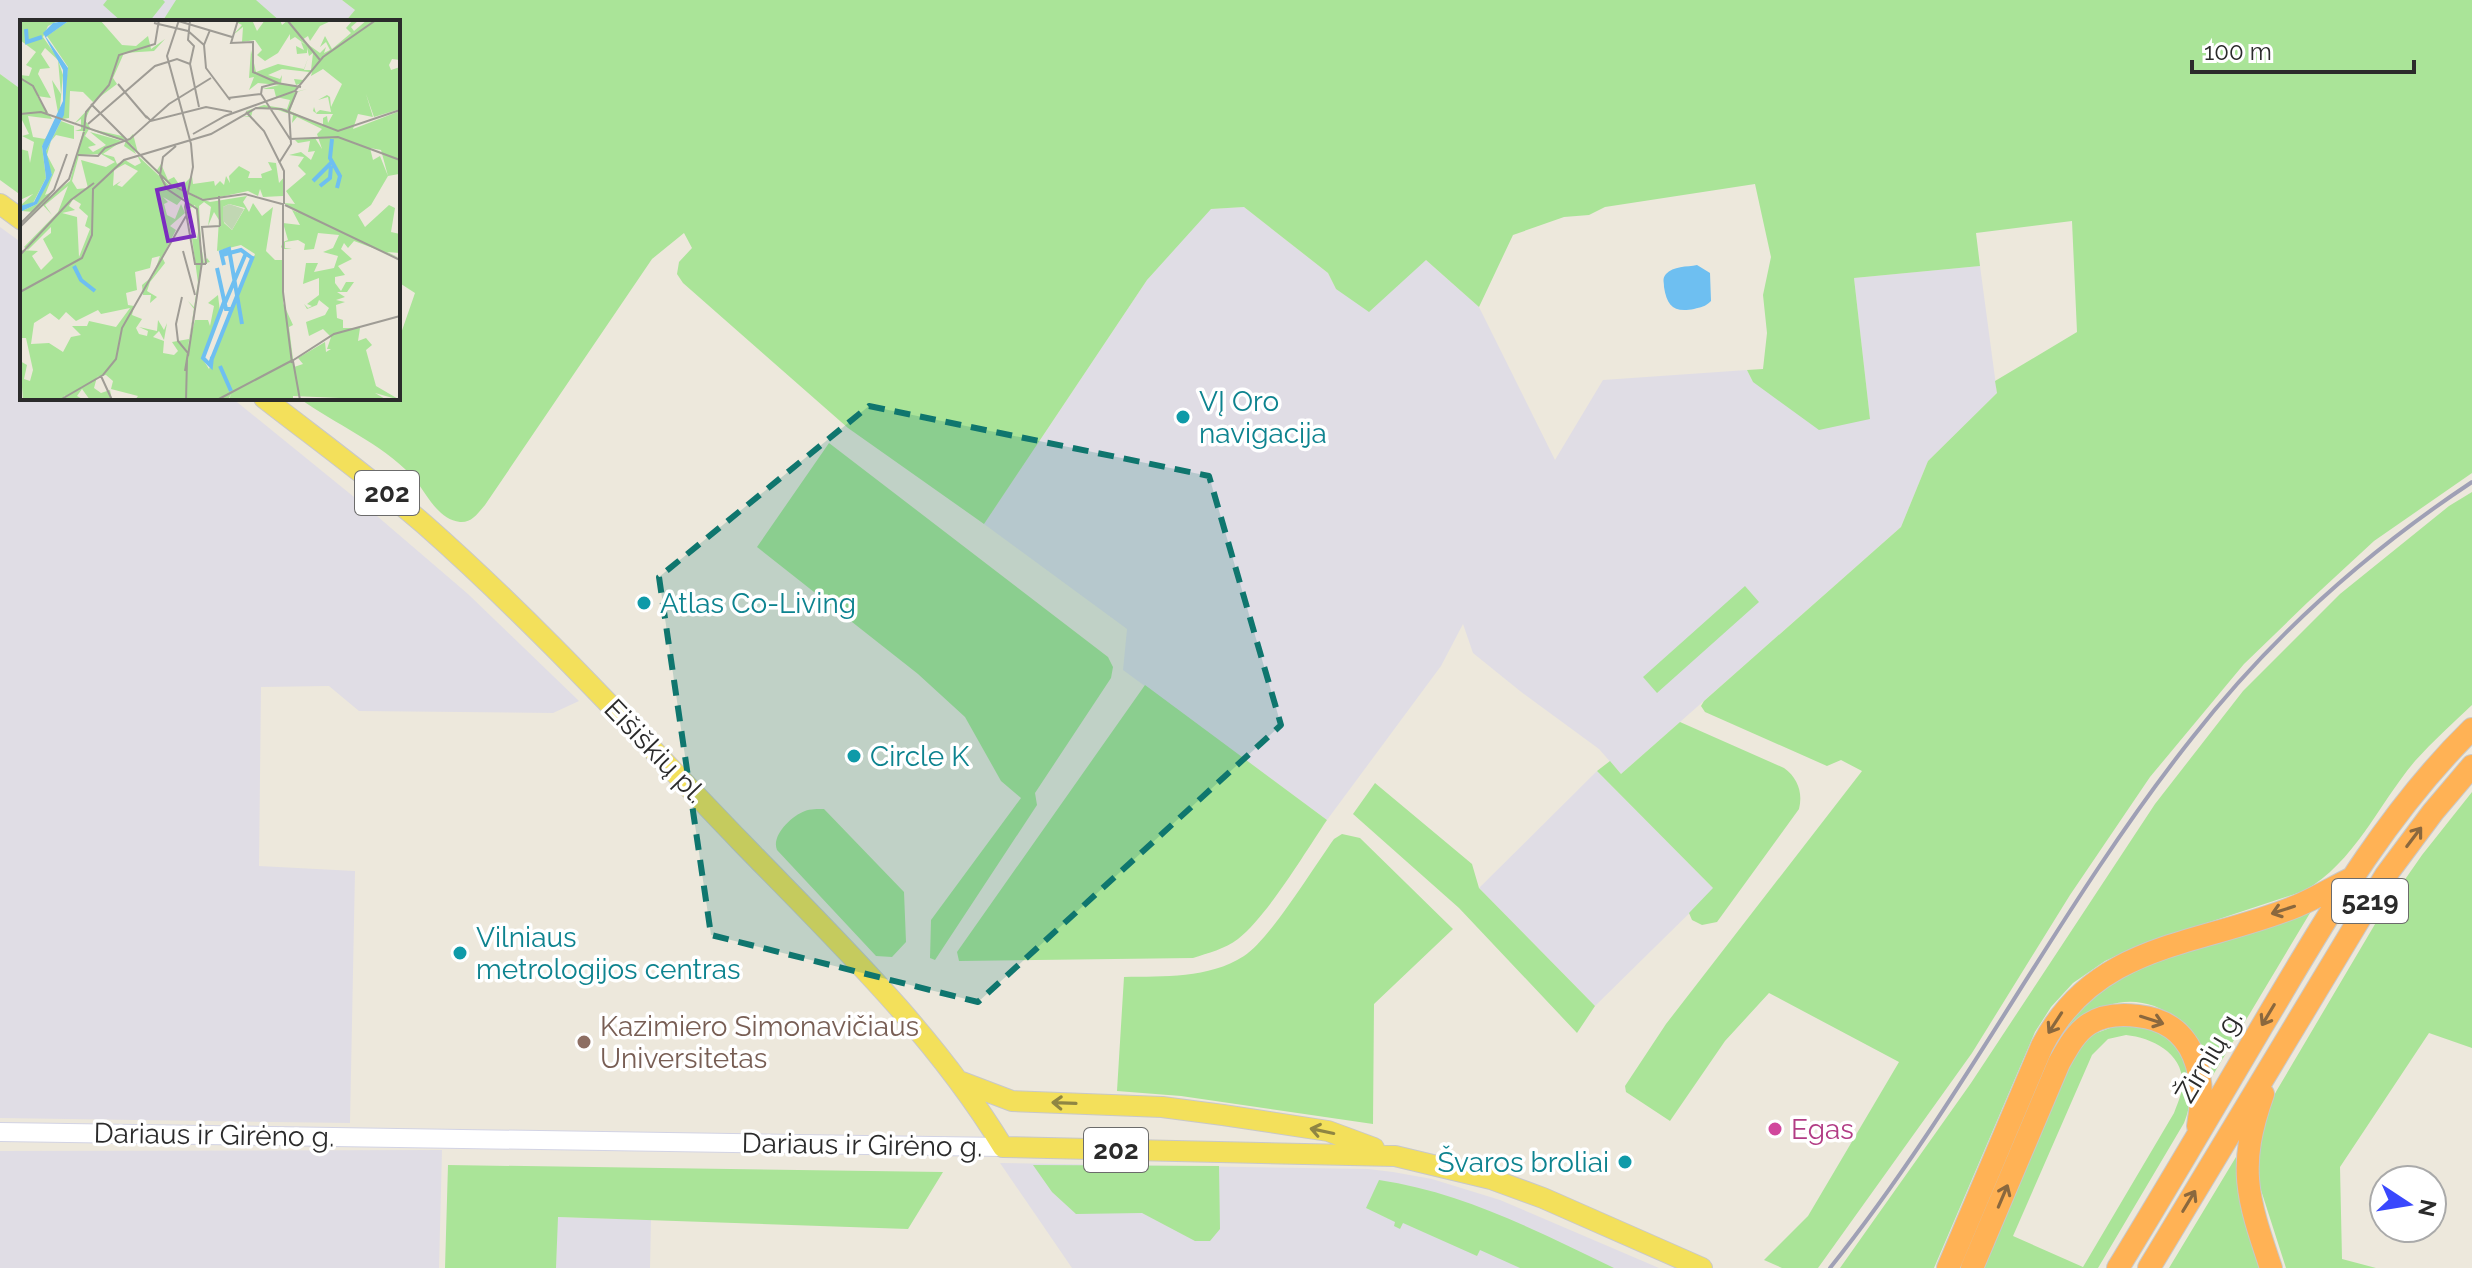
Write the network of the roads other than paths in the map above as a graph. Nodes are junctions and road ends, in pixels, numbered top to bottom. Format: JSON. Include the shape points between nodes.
{"nodes":[{"id":1,"x":0,"y":204,"type":"edge"},
{"id":2,"x":20,"y":219,"type":"edge"},
{"id":3,"x":267,"y":400,"type":"edge"},
{"id":4,"x":2472,"y":729,"type":"edge"},
{"id":5,"x":2472,"y":766,"type":"edge"},
{"id":6,"x":2354,"y":877,"type":"junction"},
{"id":7,"x":2281,"y":1044,"type":"junction"},
{"id":8,"x":959,"y":1080,"type":"junction"},
{"id":9,"x":0,"y":1132,"type":"edge"},
{"id":10,"x":2196,"y":1137,"type":"junction"},
{"id":11,"x":1003,"y":1147,"type":"junction"},
{"id":12,"x":1395,"y":1156,"type":"junction"},
{"id":13,"x":1702,"y":1268,"type":"edge"},
{"id":14,"x":1948,"y":1268,"type":"edge"},
{"id":15,"x":1972,"y":1268,"type":"edge"},
{"id":16,"x":2118,"y":1268,"type":"edge"},
{"id":17,"x":2149,"y":1268,"type":"edge"},
{"id":18,"x":2271,"y":1268,"type":"edge"}],
"edges":[{"from":1,"to":2,"type":"main road"},
{"from":3,"to":8,"type":"main road","name":"Eišiškių pl.","number":"202","via":[[424,524],[538,633],[889,997]]},
{"from":4,"to":6,"type":"highway","number":"5219","via":[[2410,800]]},
{"from":7,"to":5,"type":"highway","number":"5219","one_way":true,"via":[[2386,875]]},
{"from":6,"to":10,"type":"highway","name":"Žirnių g.","number":"5219","one_way":true},
{"from":6,"to":14,"type":"highway","one_way":true,"via":[[2298,906],[2132,958],[2069,1004],[2042,1046]]},
{"from":17,"to":7,"type":"highway","name":"Žirnių g.","number":"5219","one_way":true},
{"from":7,"to":18,"type":"highway","via":[[2247,1153],[2247,1189]]},
{"from":8,"to":11,"type":"main road","name":"Eišiškių pl.","number":"202"},
{"from":12,"to":8,"type":"main road","one_way":true,"via":[[1328,1131],[1162,1107],[1012,1101]]},
{"from":9,"to":11,"type":"main road","name":"Dariaus ir Girėno g."},
{"from":15,"to":10,"type":"highway","one_way":true,"via":[[2059,1063],[2090,1023],[2124,1014],[2143,1016],[2179,1034],[2198,1063],[2202,1081]]},
{"from":10,"to":16,"type":"highway","name":"Žirnių g.","number":"5219"},
{"from":11,"to":12,"type":"main road","name":"Dariaus ir Girėno g.","number":"202"},
{"from":12,"to":13,"type":"main road","name":"Dariaus ir Girėno g.","number":"202","via":[[1491,1179]]}]}
